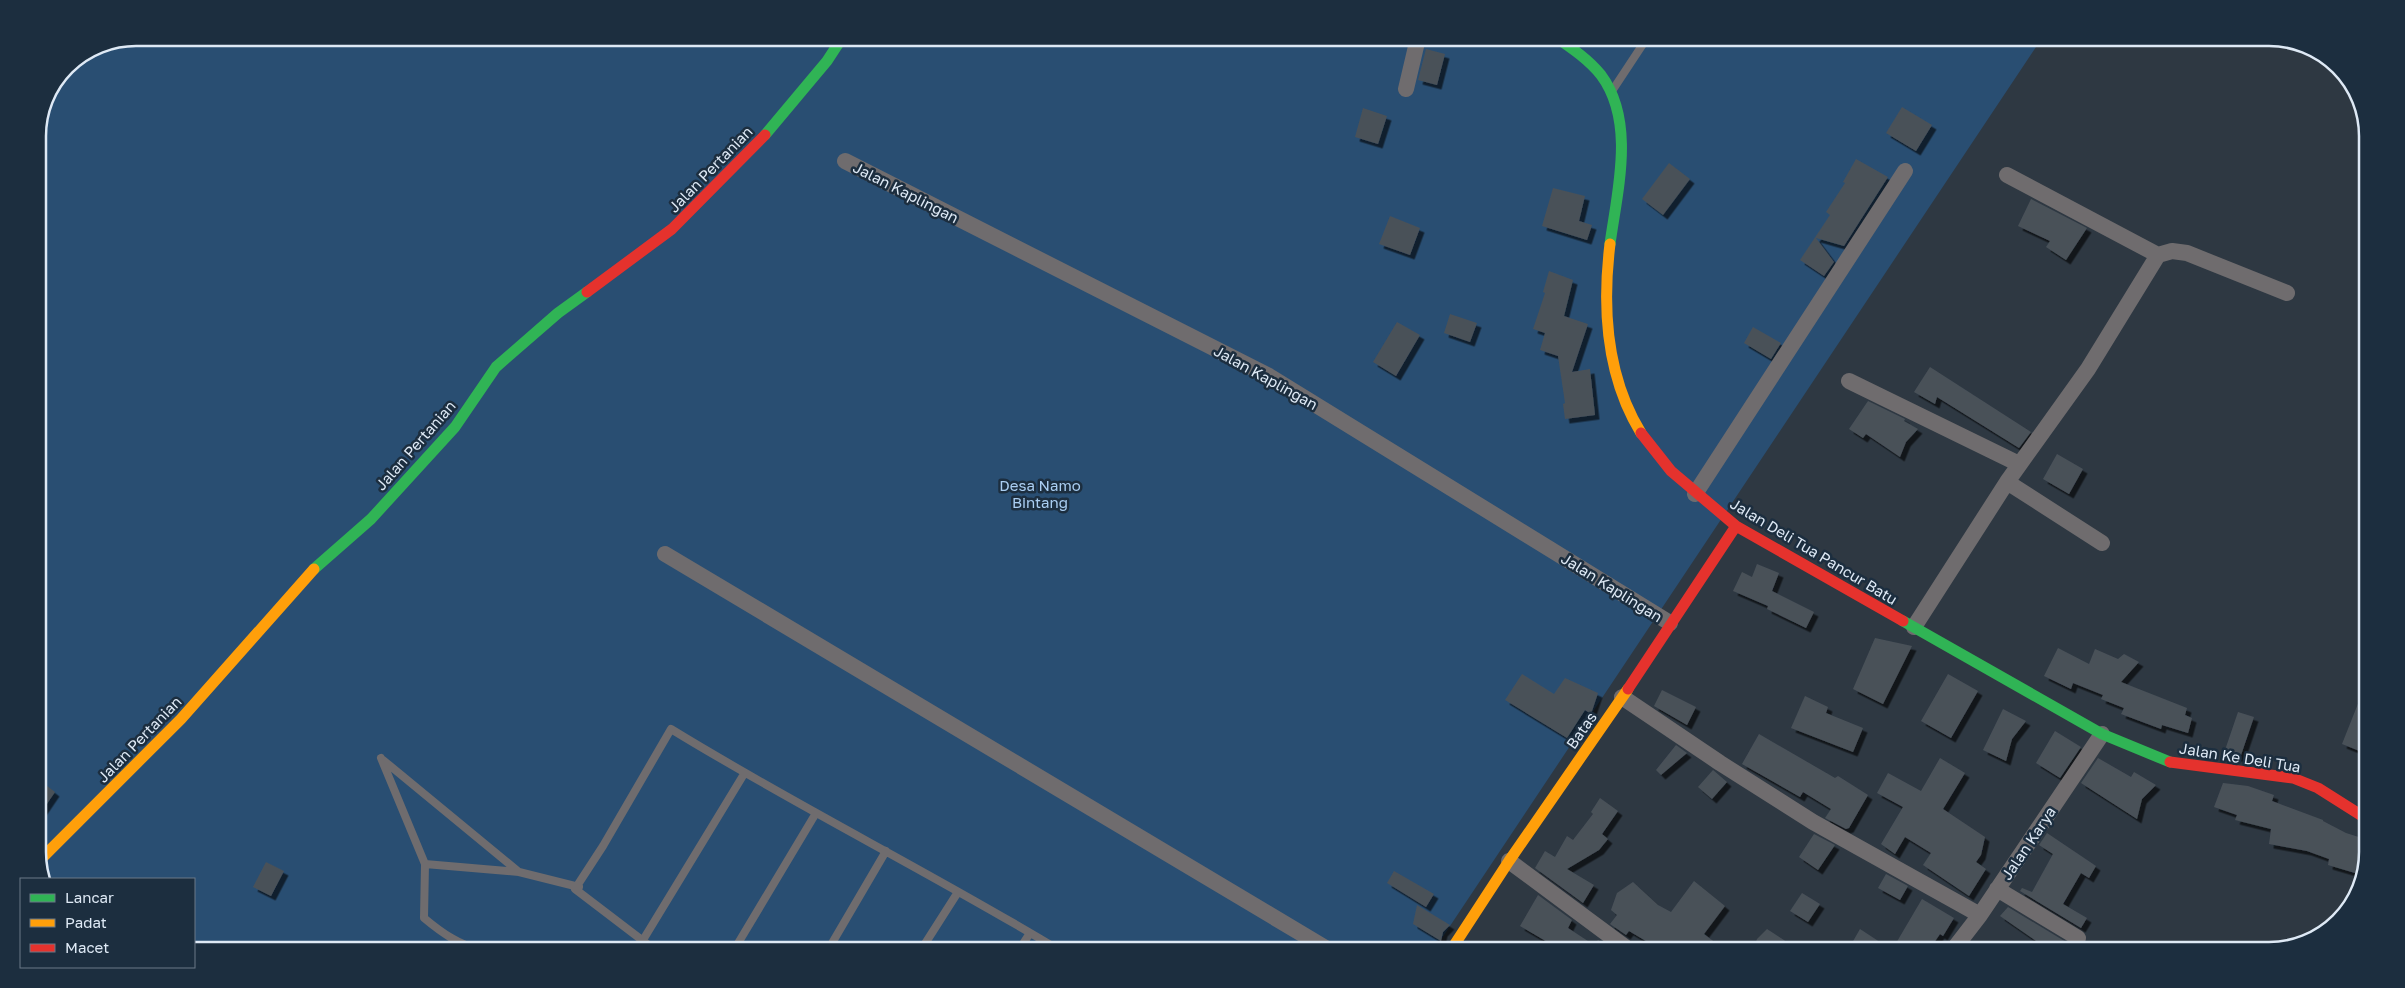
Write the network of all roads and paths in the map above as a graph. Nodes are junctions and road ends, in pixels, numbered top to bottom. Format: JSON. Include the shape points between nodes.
{"nodes":[{"id":1,"x":837,"y":46,"type":"edge"},
{"id":2,"x":1416,"y":46,"type":"edge"},
{"id":3,"x":1567,"y":46,"type":"edge"},
{"id":4,"x":1642,"y":46,"type":"edge"},
{"id":5,"x":1406,"y":89,"type":"dead end"},
{"id":6,"x":1611,"y":92,"type":"junction"},
{"id":7,"x":845,"y":161,"type":"dead end"},
{"id":8,"x":1905,"y":171,"type":"dead end"},
{"id":9,"x":2007,"y":175,"type":"dead end"},
{"id":10,"x":2158,"y":255,"type":"junction"},
{"id":11,"x":2287,"y":293,"type":"dead end"},
{"id":12,"x":1849,"y":381,"type":"dead end"},
{"id":13,"x":2019,"y":464,"type":"junction"},
{"id":14,"x":2006,"y":482,"type":"junction"},
{"id":15,"x":1695,"y":494,"type":"junction"},
{"id":16,"x":1736,"y":526,"type":"junction"},
{"id":17,"x":2102,"y":544,"type":"dead end"},
{"id":18,"x":665,"y":554,"type":"dead end"},
{"id":19,"x":1670,"y":622,"type":"junction"},
{"id":20,"x":1914,"y":628,"type":"junction"},
{"id":21,"x":1622,"y":697,"type":"junction"},
{"id":22,"x":2102,"y":734,"type":"junction"},
{"id":23,"x":744,"y":774,"type":"junction"},
{"id":24,"x":816,"y":813,"type":"junction"},
{"id":25,"x":2359,"y":813,"type":"edge"},
{"id":26,"x":886,"y":851,"type":"junction"},
{"id":27,"x":46,"y":854,"type":"edge"},
{"id":28,"x":1509,"y":860,"type":"junction"},
{"id":29,"x":426,"y":864,"type":"junction"},
{"id":30,"x":519,"y":872,"type":"junction"},
{"id":31,"x":578,"y":888,"type":"junction"},
{"id":32,"x":1998,"y":889,"type":"junction"},
{"id":33,"x":958,"y":892,"type":"junction"},
{"id":34,"x":1980,"y":915,"type":"junction"},
{"id":35,"x":1030,"y":933,"type":"junction"},
{"id":36,"x":2078,"y":938,"type":"dead end"},
{"id":37,"x":643,"y":940,"type":"junction"},
{"id":38,"x":458,"y":942,"type":"edge"},
{"id":39,"x":645,"y":942,"type":"edge"},
{"id":40,"x":739,"y":942,"type":"edge"},
{"id":41,"x":833,"y":942,"type":"edge"},
{"id":42,"x":926,"y":942,"type":"edge"},
{"id":43,"x":1024,"y":942,"type":"edge"},
{"id":44,"x":1045,"y":942,"type":"edge"},
{"id":45,"x":1316,"y":942,"type":"edge"},
{"id":46,"x":1456,"y":942,"type":"edge"},
{"id":47,"x":1618,"y":942,"type":"edge"},
{"id":48,"x":1959,"y":942,"type":"edge"}],
"edges":[{"from":1,"to":27,"type":"street","name":"Jalan Pertanian","via":[[751,151],[672,229],[558,312],[496,368],[455,426],[371,519],[310,572],[181,718]]},
{"from":2,"to":5,"type":"street"},
{"from":3,"to":6,"type":"street","name":"Jalan Deli Tua Pancur Batu","via":[[1598,72]]},
{"from":4,"to":6,"type":"lane"},
{"from":6,"to":15,"type":"street","name":"Jalan Deli Tua Pancur Batu","via":[[1622,153],[1607,268],[1606,313],[1611,349],[1624,402],[1635,423]]},
{"from":7,"to":19,"type":"street","name":"Jalan Kaplingan","via":[[1269,376]]},
{"from":8,"to":15,"type":"street"},
{"from":9,"to":10,"type":"street"},
{"from":10,"to":11,"type":"street","via":[[2172,250],[2187,253]]},
{"from":10,"to":13,"type":"street","via":[[2088,369]]},
{"from":12,"to":13,"type":"street"},
{"from":13,"to":14,"type":"street"},
{"from":14,"to":17,"type":"street"},
{"from":14,"to":20,"type":"street"},
{"from":15,"to":16,"type":"street","name":"Jalan Deli Tua Pancur Batu"},
{"from":16,"to":19,"type":"street","name":"Batas"},
{"from":16,"to":20,"type":"street","name":"Jalan Deli Tua Pancur Batu"},
{"from":18,"to":45,"type":"street"},
{"from":19,"to":21,"type":"street","name":"Batas"},
{"from":20,"to":22,"type":"street","name":"Jalan Deli Tua Pancur Batu"},
{"from":21,"to":28,"type":"street","name":"Batas"},
{"from":21,"to":34,"type":"street","via":[[1813,822]]},
{"from":22,"to":25,"type":"street","name":"Jalan Ke Deli Tua","via":[[2176,764],[2292,778],[2318,788]]},
{"from":22,"to":32,"type":"street","name":"Jalan Karya"},
{"from":23,"to":24,"type":"lane"},
{"from":23,"to":31,"type":"lane","via":[[672,729]]},
{"from":23,"to":37,"type":"lane"},
{"from":24,"to":26,"type":"lane"},
{"from":24,"to":40,"type":"lane"},
{"from":26,"to":33,"type":"lane"},
{"from":26,"to":41,"type":"lane"},
{"from":28,"to":46,"type":"street","name":"Batas"},
{"from":28,"to":47,"type":"street"},
{"from":29,"to":30,"type":"lane"},
{"from":29,"to":30,"type":"lane","via":[[381,758]]},
{"from":29,"to":38,"type":"lane","via":[[424,918]]},
{"from":30,"to":31,"type":"lane"},
{"from":31,"to":37,"type":"lane","via":[[575,889]]},
{"from":32,"to":34,"type":"street","name":"Jalan Karya"},
{"from":32,"to":36,"type":"street"},
{"from":33,"to":35,"type":"lane"},
{"from":33,"to":42,"type":"lane"},
{"from":34,"to":48,"type":"street","name":"Jalan Karya"},
{"from":35,"to":43,"type":"lane"},
{"from":35,"to":44,"type":"lane"},
{"from":37,"to":39,"type":"lane"}]}
